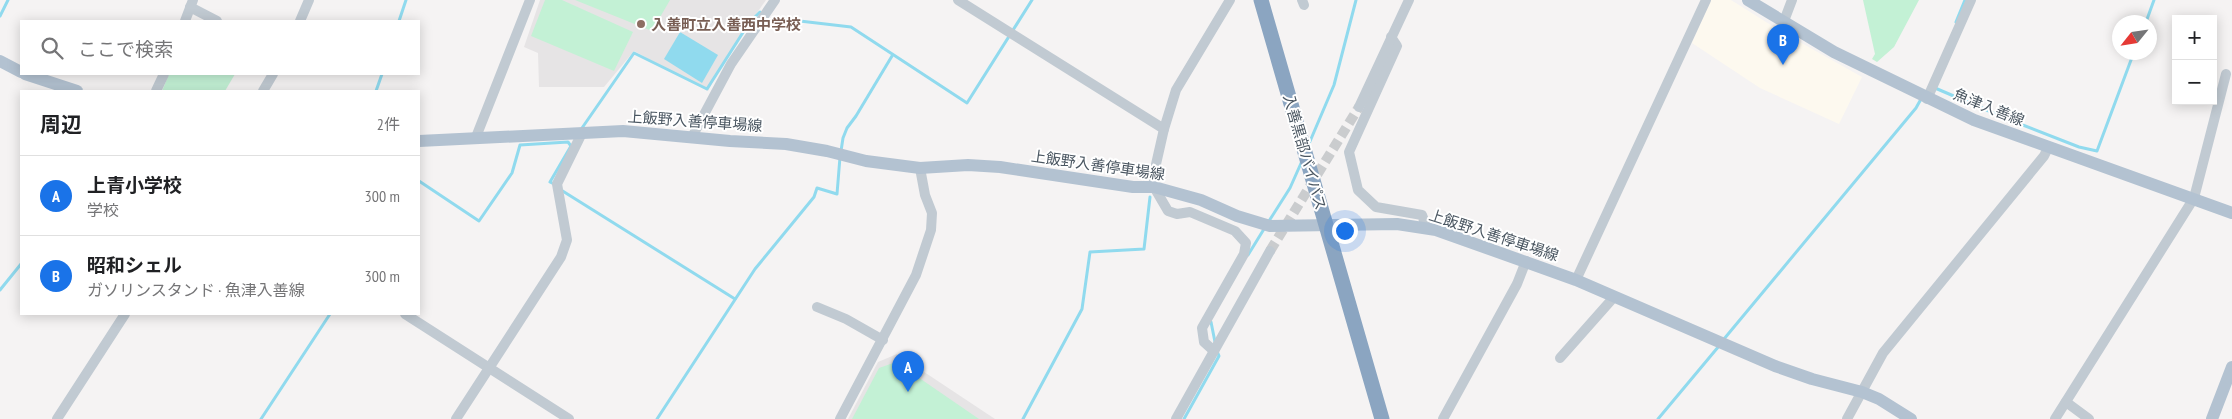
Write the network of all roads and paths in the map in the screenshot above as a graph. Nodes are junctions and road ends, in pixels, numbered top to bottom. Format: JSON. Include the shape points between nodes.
{"nodes":[{"id":1,"x":309,"y":0,"type":"edge"},
{"id":2,"x":530,"y":0,"type":"edge"},
{"id":3,"x":775,"y":0,"type":"edge"},
{"id":4,"x":958,"y":0,"type":"edge"},
{"id":5,"x":1230,"y":0,"type":"edge"},
{"id":6,"x":1260,"y":0,"type":"edge"},
{"id":7,"x":1408,"y":0,"type":"edge"},
{"id":8,"x":1706,"y":0,"type":"edge"},
{"id":9,"x":1748,"y":0,"type":"edge"},
{"id":10,"x":1792,"y":0,"type":"edge"},
{"id":11,"x":1971,"y":0,"type":"edge"},
{"id":12,"x":192,"y":4,"type":"edge"},
{"id":13,"x":185,"y":20,"type":"edge"},
{"id":14,"x":216,"y":20,"type":"edge"},
{"id":15,"x":300,"y":20,"type":"edge"},
{"id":16,"x":1784,"y":21,"type":"junction"},
{"id":17,"x":1391,"y":37,"type":"junction"},
{"id":18,"x":0,"y":61,"type":"edge"},
{"id":19,"x":20,"y":71,"type":"edge"},
{"id":20,"x":2226,"y":74,"type":"dead end"},
{"id":21,"x":28,"y":75,"type":"edge"},
{"id":22,"x":164,"y":75,"type":"edge"},
{"id":23,"x":272,"y":75,"type":"edge"},
{"id":24,"x":74,"y":90,"type":"edge"},
{"id":25,"x":156,"y":90,"type":"edge"},
{"id":26,"x":264,"y":90,"type":"edge"},
{"id":27,"x":1927,"y":99,"type":"junction"},
{"id":28,"x":1359,"y":107,"type":"tunnel mouth"},
{"id":29,"x":1164,"y":128,"type":"junction"},
{"id":30,"x":582,"y":133,"type":"junction"},
{"id":31,"x":476,"y":137,"type":"junction"},
{"id":32,"x":692,"y":137,"type":"junction"},
{"id":33,"x":420,"y":141,"type":"edge"},
{"id":34,"x":2048,"y":148,"type":"junction"},
{"id":35,"x":920,"y":168,"type":"junction"},
{"id":36,"x":1154,"y":187,"type":"junction"},
{"id":37,"x":2194,"y":198,"type":"junction"},
{"id":38,"x":2232,"y":212,"type":"edge"},
{"id":39,"x":1326,"y":224,"type":"junction"},
{"id":40,"x":1427,"y":229,"type":"junction"},
{"id":41,"x":1270,"y":250,"type":"tunnel mouth"},
{"id":42,"x":1526,"y":261,"type":"junction"},
{"id":43,"x":1576,"y":280,"type":"junction"},
{"id":44,"x":1614,"y":297,"type":"junction"},
{"id":45,"x":817,"y":307,"type":"dead end"},
{"id":46,"x":124,"y":315,"type":"edge"},
{"id":47,"x":407,"y":315,"type":"edge"},
{"id":48,"x":883,"y":340,"type":"junction"},
{"id":49,"x":1214,"y":351,"type":"junction"},
{"id":50,"x":1560,"y":358,"type":"dead end"},
{"id":51,"x":2232,"y":367,"type":"edge"},
{"id":52,"x":489,"y":368,"type":"junction"},
{"id":53,"x":1862,"y":392,"type":"junction"},
{"id":54,"x":2066,"y":402,"type":"junction"},
{"id":55,"x":57,"y":419,"type":"edge"},
{"id":56,"x":456,"y":419,"type":"edge"},
{"id":57,"x":569,"y":419,"type":"edge"},
{"id":58,"x":840,"y":419,"type":"edge"},
{"id":59,"x":1176,"y":419,"type":"edge"},
{"id":60,"x":1382,"y":419,"type":"edge"},
{"id":61,"x":1443,"y":419,"type":"edge"},
{"id":62,"x":1847,"y":419,"type":"edge"},
{"id":63,"x":1911,"y":419,"type":"edge"},
{"id":64,"x":2055,"y":419,"type":"edge"},
{"id":65,"x":2088,"y":419,"type":"edge"},
{"id":66,"x":2212,"y":419,"type":"edge"}],
"edges":[{"from":1,"to":15,"type":"street"},
{"from":2,"to":31,"type":"street"},
{"from":3,"to":32,"type":"street","via":[[731,64]]},
{"from":4,"to":29,"type":"street"},
{"from":5,"to":29,"type":"street","via":[[1176,90]]},
{"from":6,"to":39,"type":"highway","name":"入善黒部バイパス"},
{"from":7,"to":17,"type":"street"},
{"from":8,"to":43,"type":"street"},
{"from":9,"to":16,"type":"main road","name":"魚津入善線"},
{"from":10,"to":16,"type":"street"},
{"from":11,"to":27,"type":"street"},
{"from":12,"to":13,"type":"street"},
{"from":12,"to":14,"type":"street"},
{"from":16,"to":27,"type":"main road","name":"魚津入善線","via":[[1834,52]]},
{"from":17,"to":28,"type":"street"},
{"from":17,"to":40,"type":"street","via":[[1397,46],[1348,152],[1358,190],[1376,207],[1422,215]]},
{"from":18,"to":19,"type":"main road"},
{"from":20,"to":37,"type":"street"},
{"from":21,"to":24,"type":"main road"},
{"from":22,"to":25,"type":"street"},
{"from":23,"to":26,"type":"street"},
{"from":27,"to":34,"type":"main road","name":"魚津入善線"},
{"from":29,"to":36,"type":"street"},
{"from":30,"to":31,"type":"main road","name":"上飯野入善停車場線"},
{"from":30,"to":32,"type":"main road","name":"上飯野入善停車場線","via":[[623,131]]},
{"from":30,"to":52,"type":"street","via":[[557,184],[567,240],[561,257]]},
{"from":31,"to":33,"type":"main road","name":"上飯野入善停車場線"},
{"from":32,"to":35,"type":"main road","name":"上飯野入善停車場線","via":[[786,144],[866,161]]},
{"from":34,"to":37,"type":"main road","name":"魚津入善線"},
{"from":34,"to":53,"type":"street","via":[[1883,353]]},
{"from":35,"to":36,"type":"main road","name":"上飯野入善停車場線","via":[[1000,167],[1133,187]]},
{"from":35,"to":48,"type":"street","via":[[932,213],[931,230],[916,275]]},
{"from":36,"to":39,"type":"main road","name":"上飯野入善停車場線","via":[[1201,200],[1270,226]]},
{"from":36,"to":49,"type":"street","via":[[1168,211],[1177,214],[1190,212],[1235,231],[1246,243],[1244,254],[1202,328],[1204,342]]},
{"from":37,"to":38,"type":"main road","name":"魚津入善線"},
{"from":37,"to":54,"type":"street"},
{"from":39,"to":40,"type":"main road","name":"上飯野入善停車場線","via":[[1396,224]]},
{"from":39,"to":60,"type":"highway","name":"入善黒部バイパス"},
{"from":40,"to":42,"type":"main road","name":"上飯野入善停車場線"},
{"from":41,"to":49,"type":"street"},
{"from":42,"to":43,"type":"main road","name":"上飯野入善停車場線"},
{"from":42,"to":61,"type":"street","via":[[1517,284]]},
{"from":43,"to":44,"type":"main road","name":"上飯野入善停車場線"},
{"from":44,"to":50,"type":"street"},
{"from":44,"to":53,"type":"main road","name":"上飯野入善停車場線","via":[[1775,366]]},
{"from":45,"to":48,"type":"street"},
{"from":46,"to":55,"type":"street"},
{"from":47,"to":52,"type":"street"},
{"from":48,"to":58,"type":"street"},
{"from":49,"to":59,"type":"street"},
{"from":51,"to":66,"type":"main road"},
{"from":52,"to":56,"type":"street"},
{"from":52,"to":57,"type":"street"},
{"from":53,"to":62,"type":"street"},
{"from":53,"to":63,"type":"main road","name":"上飯野入善停車場線","via":[[1880,399]]},
{"from":54,"to":64,"type":"street"},
{"from":54,"to":65,"type":"street"}]}
